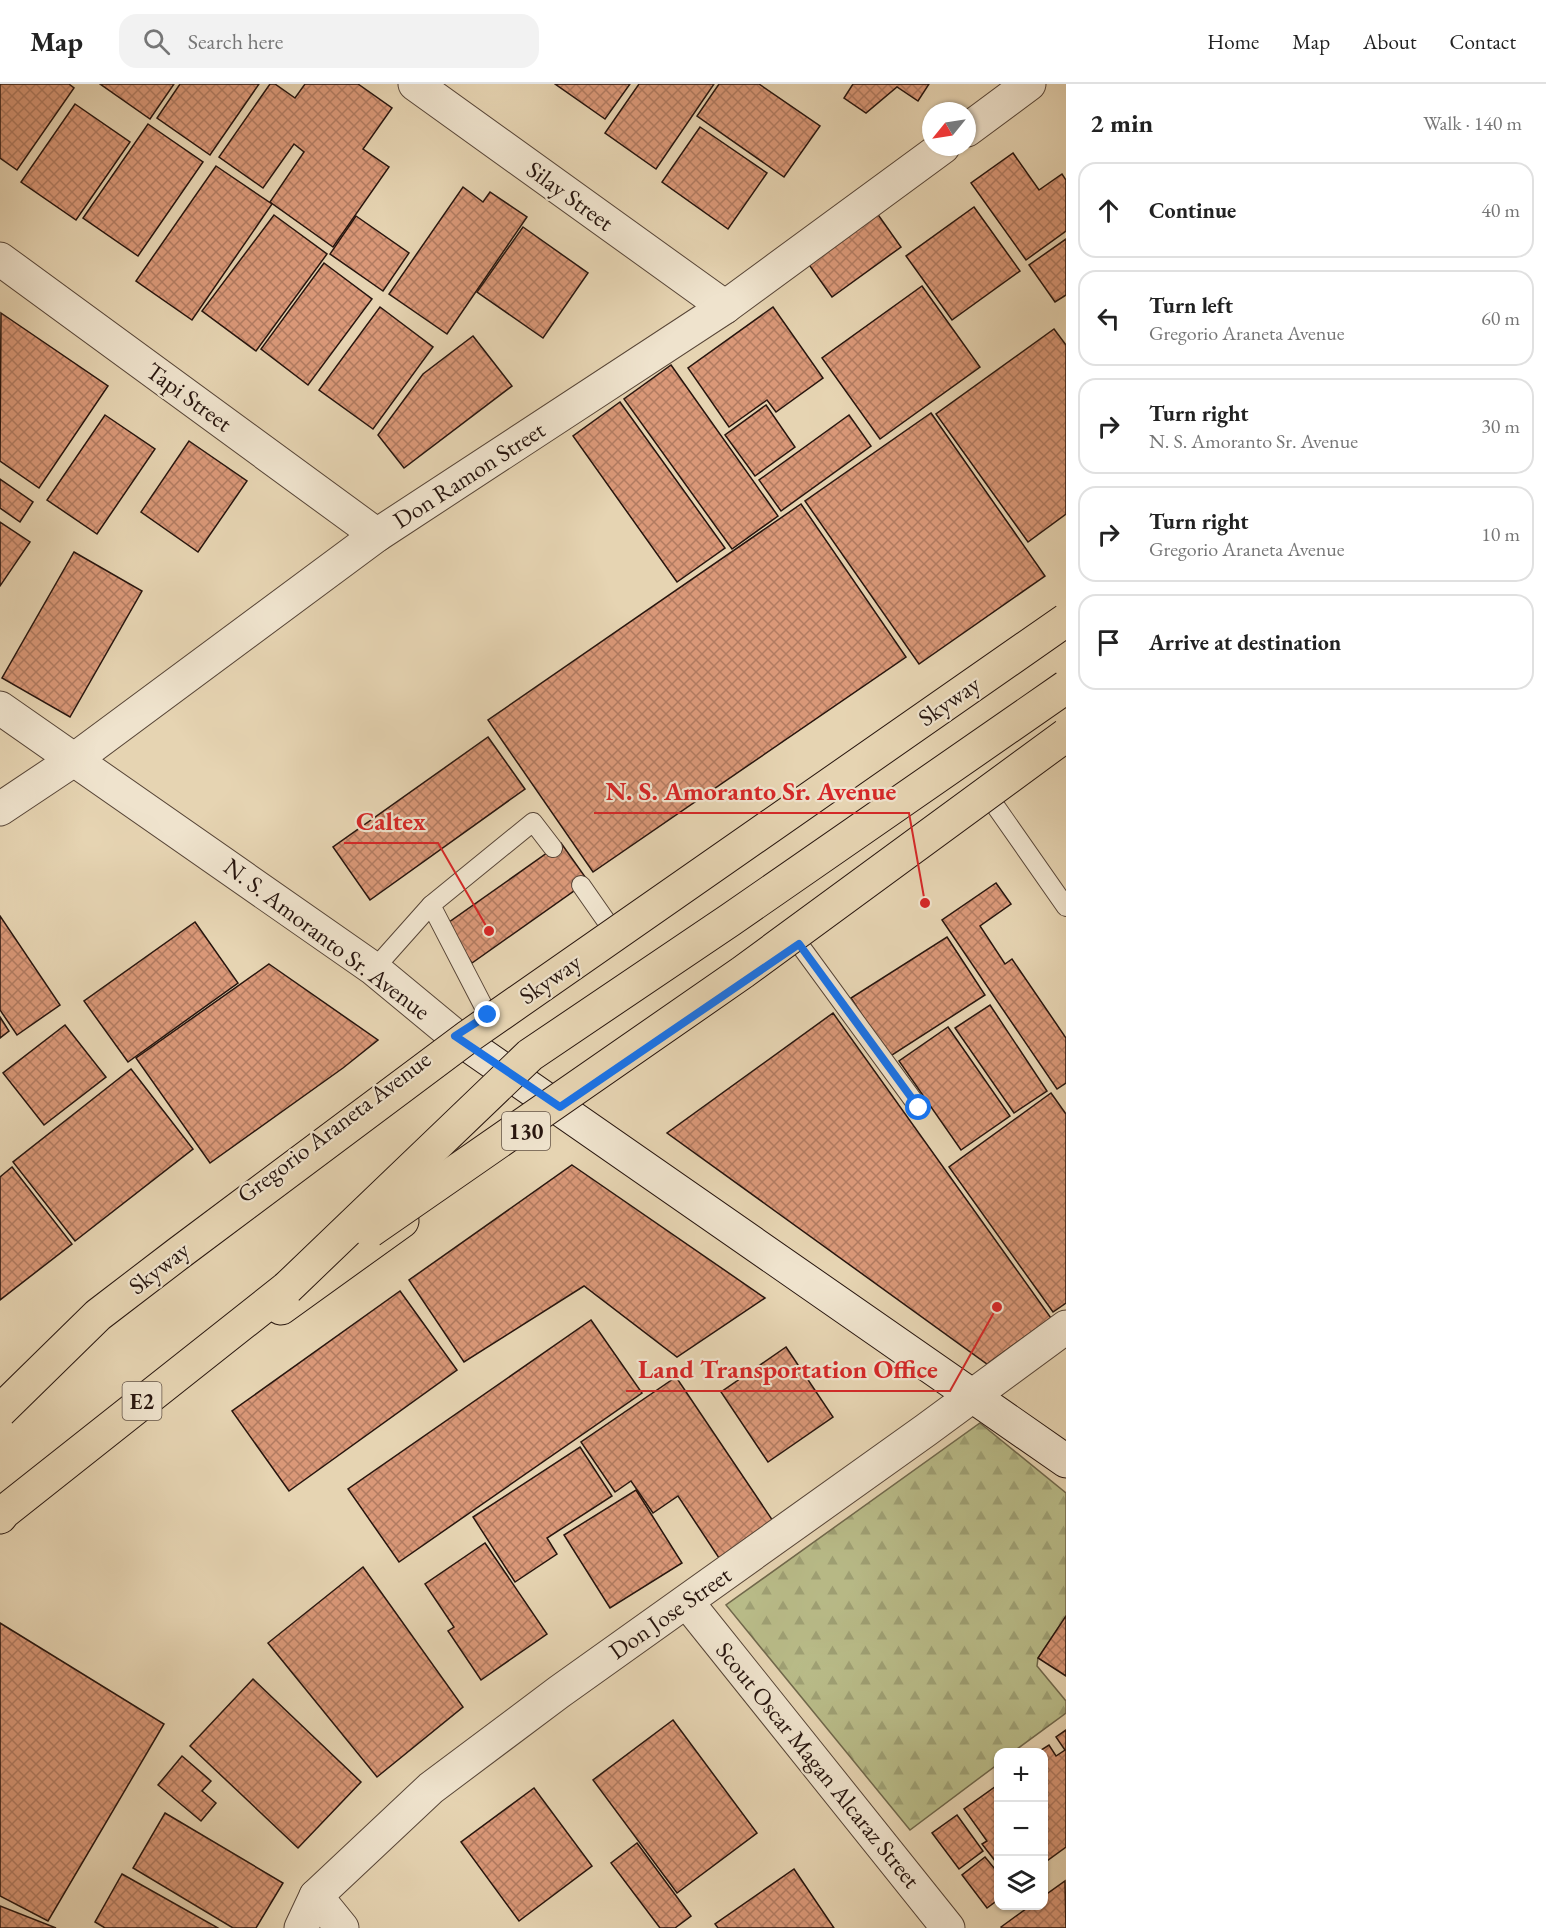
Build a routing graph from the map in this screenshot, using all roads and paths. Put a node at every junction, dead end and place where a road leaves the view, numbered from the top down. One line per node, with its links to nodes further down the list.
1 (415, 84): 6 (street, Silay Street)
2 (1029, 84): 3 (street)
3 (976, 123)
4 (931, 156): 6 (street, Don Ramon Street)
5 (0, 259): 7 (street, Tapi Street)
6 (725, 308): 7 (street, Don Ramon Street)
7 (377, 535): 14 (street, Don Ramon Street)
8 (1066, 606): 21 (main road, Gregorio Araneta Avenue)
9 (1066, 620): 32 (main road, Skyway, bridge)
10 (1066, 687): 28 (main road, bridge)
11 (0, 708): 14 (street, N. S. Amoranto Sr. Avenue)
12 (1066, 735): 28 (main road, E2, bridge)
13 (1066, 751): 15 (main road, 130)
14 (75, 759): 16 (street, Don Ramon Street); 23 (street, N. S. Amoranto Sr. Avenue)
15 (994, 804): 20 (lane); 22 (main road, 130)
16 (0, 809)
17 (553, 848): 19 (lane)
18 (581, 885): 21 (lane)
19 (431, 905): 23 (lane); 24 (lane)
20 (1066, 907)
21 (611, 928): 24 (main road, Gregorio Araneta Avenue)
22 (799, 944): 26 (main road, 130); 27 (lane)
23 (374, 969): 25 (street, N. S. Amoranto Sr. Avenue)
24 (488, 1015): 25 (main road, Gregorio Araneta Avenue)
25 (468, 1045): 26 (street, N. S. Amoranto Sr. Avenue); 31 (main road, Gregorio Araneta Avenue)
26 (546, 1098): 30 (street, N. S. Amoranto Sr. Avenue); 35 (main road, 130)
27 (919, 1108)
28 (287, 1288): 34 (main road, E2)
29 (1066, 1327): 30 (street, Don Jose Street)
30 (971, 1396): 33 (street, N. S. Amoranto Sr. Avenue); 36 (street, Don Jose Street)
31 (0, 1398)
32 (0, 1411)
33 (1066, 1461)
34 (0, 1517)
35 (0, 1530)
36 (687, 1602): 37 (street, Don Jose Street); 40 (street, Scout Oscar Magan Alcaraz Street)
37 (316, 1896): 38 (street, Don Jose Street); 39 (street)
38 (301, 1928)
39 (342, 1928)
40 (948, 1928)

